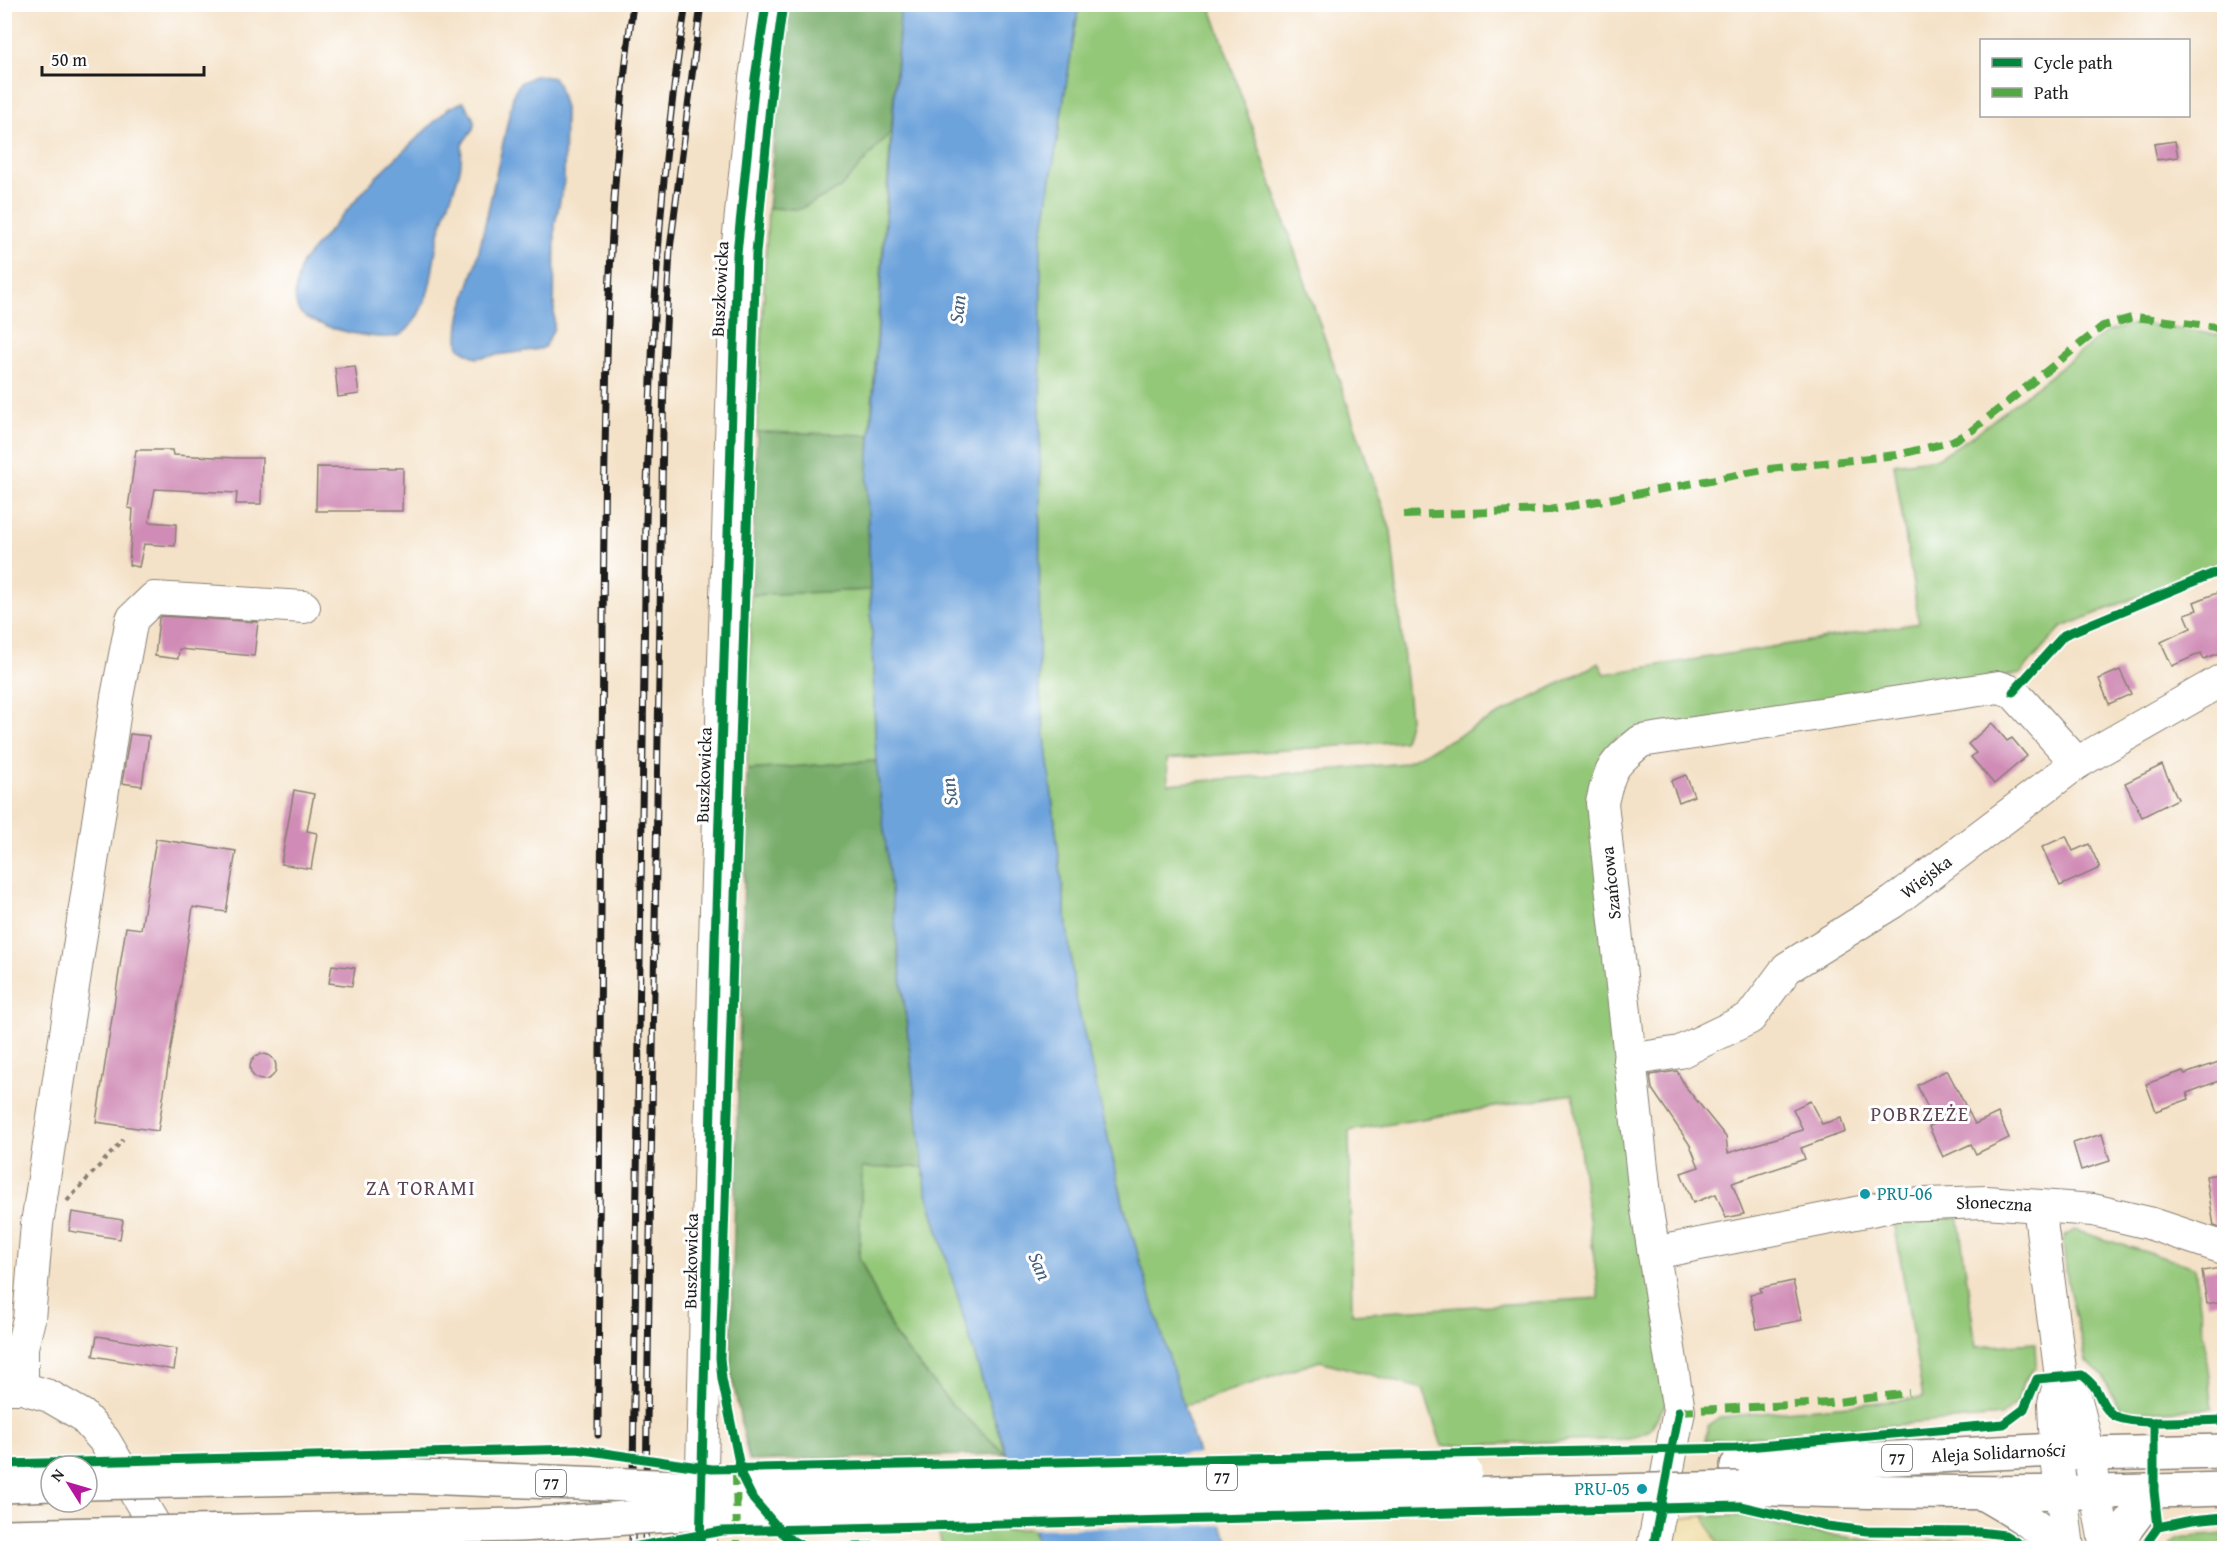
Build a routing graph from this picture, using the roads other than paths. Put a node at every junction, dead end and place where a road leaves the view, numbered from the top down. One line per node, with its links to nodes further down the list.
1 (766, 4): 25 (street, Buszkowicka)
2 (304, 608): 10 (street)
3 (2224, 679): 4 (street, Wiejska)
4 (2077, 764): 5 (street, Wiejska); 5 (street, Szańcowa)
5 (1629, 1060): 8 (street, Szańcowa)
6 (2039, 1206): 7 (street, Słoneczna); 8 (street, Słoneczna); 9 (street)
7 (2224, 1248)
8 (1654, 1253): 26 (street, Szańcowa)
9 (2061, 1377): 11 (street); 13 (street)
10 (13, 1388): 24 (street)
11 (2056, 1450): 13 (highway, Aleja Solidarności / 77); 14 (highway, Aleja Solidarności / 77); 19 (street)
12 (2224, 1451): 13 (highway, Aleja Solidarności / 77)
13 (2089, 1454): 20 (street)
14 (1738, 1477): 15 (highway, 77, bridge); 22 (highway, Aleja Solidarności / 77); 23 (highway, 77, bridge)
15 (99, 1483)
16 (39, 1485): 17 (highway)
17 (4, 1486)
18 (2224, 1489): 21 (highway, Aleja Solidarności / 77)
19 (2061, 1491): 20 (highway, Aleja Solidarności / 77); 22 (highway, Aleja Solidarności / 77); 28 (street)
20 (2094, 1491): 21 (highway, Aleja Solidarności / 77); 29 (street)
21 (2154, 1491): 30 (highway)
22 (1982, 1493): 27 (highway)
23 (4, 1536)
24 (168, 1548)
25 (700, 1548)
26 (1653, 1548)
27 (2059, 1548)
28 (2068, 1548)
29 (2106, 1548)
30 (2114, 1548)

